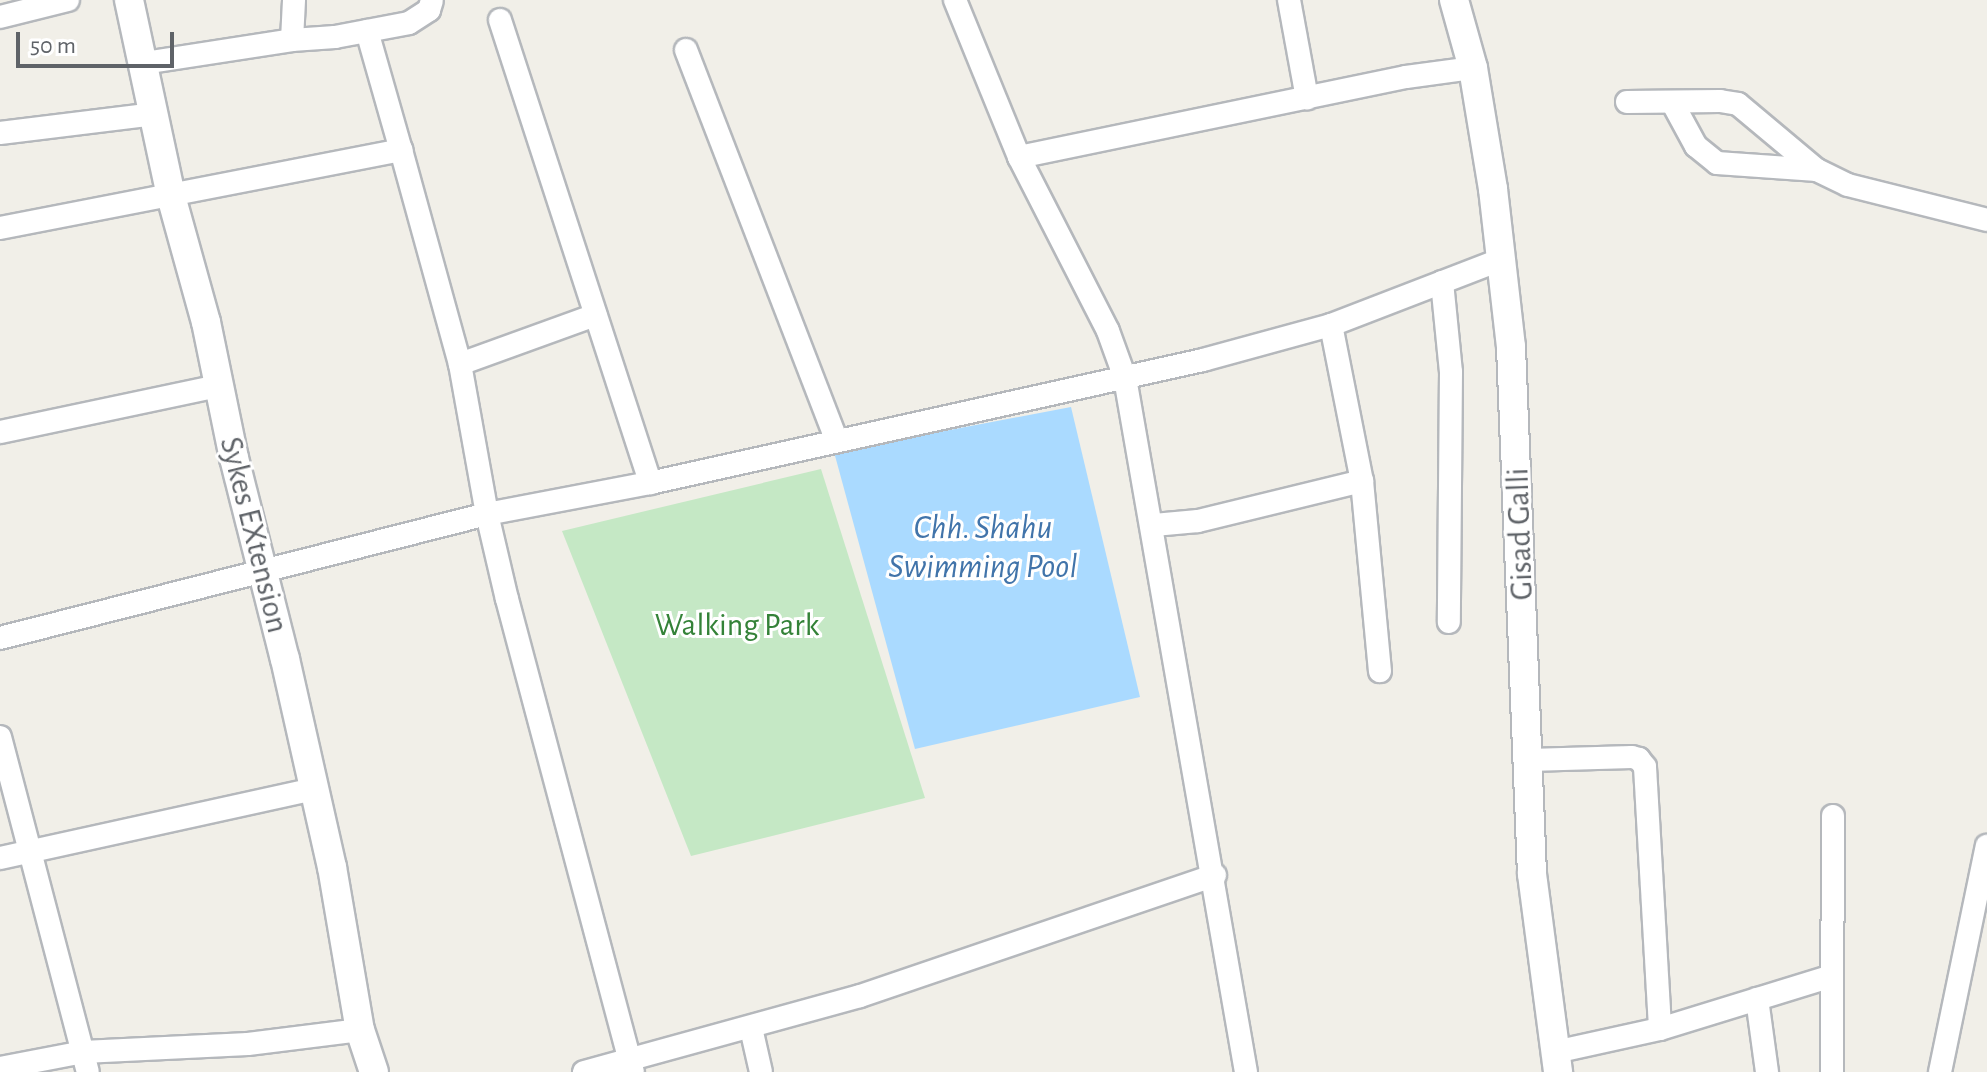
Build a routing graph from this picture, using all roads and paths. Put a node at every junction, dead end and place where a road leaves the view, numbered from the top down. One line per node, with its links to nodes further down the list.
1 (68, 0): 8 (street)
2 (129, 0): 13 (street, Sykes EXtension)
3 (294, 0): 11 (street)
4 (432, 0): 10 (street)
5 (955, 0): 21 (street)
6 (1289, 0): 15 (street)
7 (1454, 0): 14 (street, Gisad Galli)
8 (0, 17)
9 (500, 20): 28 (street)
10 (367, 31): 11 (street); 20 (street)
11 (292, 40): 13 (street)
12 (686, 50): 34 (street)
13 (144, 63): 18 (street, Sykes EXtension)
14 (1473, 68): 15 (street); 26 (street, Gisad Galli)
15 (1307, 98): 21 (street)
16 (1627, 102): 17 (street)
17 (1672, 102): 22 (street); 22 (street)
18 (155, 114): 19 (street); 23 (street, Sykes EXtension)
19 (0, 133)
20 (401, 150): 23 (street); 30 (street)
21 (1019, 157): 31 (street)
22 (1817, 170): 24 (street)
23 (171, 196): 25 (street); 32 (street, Sykes EXtension)
24 (1987, 220)
25 (0, 228)
26 (1502, 259): 27 (street); 44 (street, Gisad Galli)
27 (1442, 282): 29 (street); 40 (street)
28 (595, 315): 30 (street); 36 (street)
29 (1331, 325): 31 (street); 35 (street)
30 (460, 364): 37 (street)
31 (1125, 378): 34 (street); 38 (street)
32 (219, 386): 33 (street); 39 (street, Sykes EXtension)
33 (0, 432)
34 (837, 441): 36 (street)
35 (1362, 481): 38 (street); 42 (street)
36 (650, 483): 37 (street)
37 (487, 514): 39 (street); 59 (street)
38 (1154, 525): 50 (street)
39 (262, 571): 41 (street); 45 (street, Sykes EXtension)
40 (1449, 622)
41 (0, 638)
42 (1380, 671)
43 (1, 746): 48 (street)
44 (1529, 760): 55 (street); 58 (street, Gisad Galli)
45 (314, 789): 48 (street); 56 (street, Sykes EXtension)
46 (1833, 816): 52 (street)
47 (1987, 846): 51 (street)
48 (30, 851): 49 (street); 57 (street)
49 (0, 858)
50 (1215, 875): 54 (street); 64 (street)
51 (1980, 919): 67 (street)
52 (1832, 976): 53 (street); 66 (street)
53 (1757, 999): 55 (street); 65 (street)
54 (751, 1028): 59 (street); 63 (street)
55 (1660, 1029): 58 (street)
56 (360, 1030): 57 (street); 61 (street, Sykes EXtension)
57 (86, 1062): 60 (street)
58 (1556, 1062)
59 (632, 1065): 62 (street)
60 (0, 1068)
61 (374, 1072)
62 (584, 1072)
63 (761, 1072)
64 (1246, 1072)
65 (1767, 1072)
66 (1832, 1072)
67 (1940, 1072)

